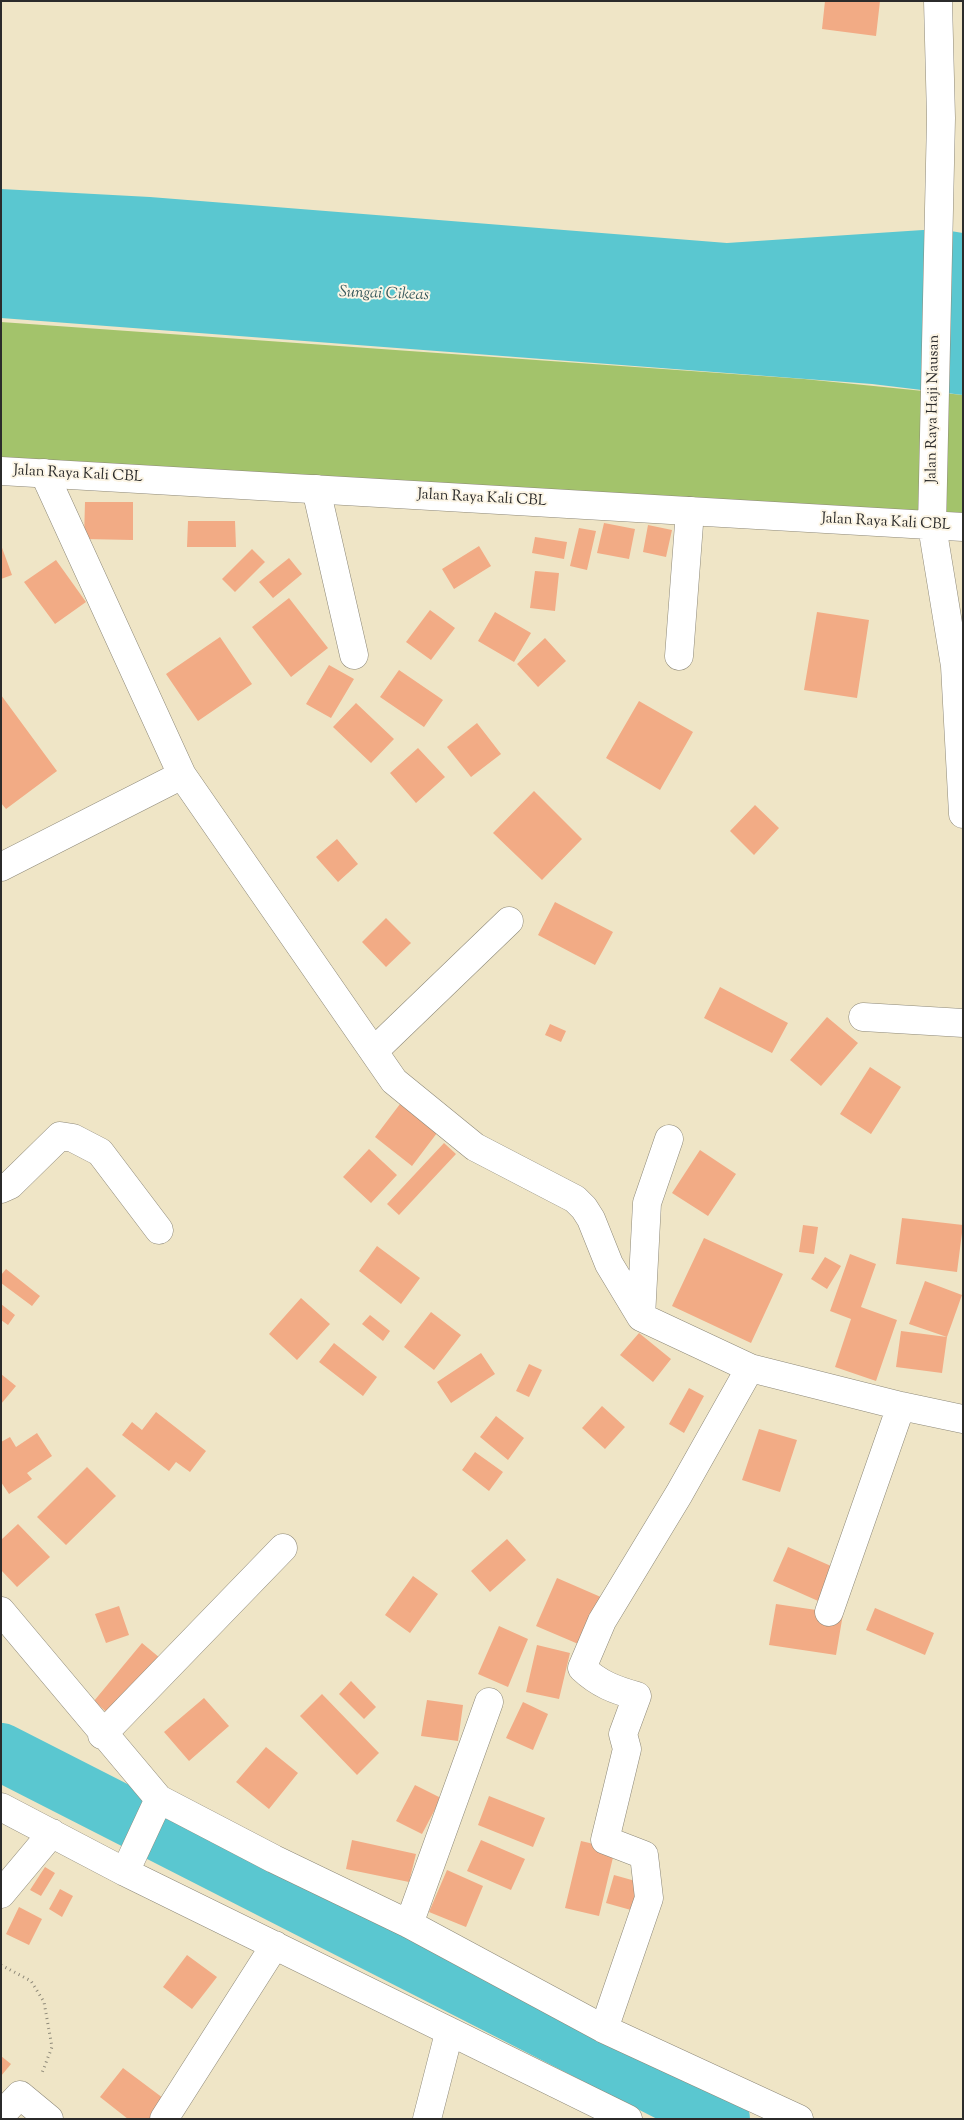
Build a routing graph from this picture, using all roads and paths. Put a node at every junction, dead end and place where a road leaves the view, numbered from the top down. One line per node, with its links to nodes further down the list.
1 (938, 1): 6 (street, Jalan Raya Haji Nausan)
2 (1, 470): 3 (street, Jalan Raya Kali CBL)
3 (44, 473): 4 (street, Jalan Raya Kali CBL); 10 (street)
4 (316, 489): 5 (street, Jalan Raya Kali CBL); 8 (street)
5 (690, 511): 6 (street, Jalan Raya Kali CBL); 9 (street)
6 (932, 526): 7 (street, Jalan Raya Kali CBL); 11 (street, Jalan Raya Haji Nausan)
7 (963, 527)
8 (354, 655)
9 (679, 656)
10 (182, 775): 12 (street); 16 (street)
11 (963, 814)
12 (1, 868)
13 (510, 921): 16 (street)
14 (863, 1018): 15 (street)
15 (963, 1023)
16 (374, 1051): 20 (street)
17 (669, 1139): 20 (street)
18 (1, 1189): 19 (street)
19 (159, 1230)
20 (641, 1317): 21 (street)
21 (750, 1368): 22 (street); 37 (street)
22 (901, 1406): 23 (street); 26 (street)
23 (963, 1419)
24 (282, 1548): 28 (street)
25 (1, 1612): 28 (street)
26 (829, 1612)
27 (489, 1702): 34 (street)
28 (102, 1734): 30 (street)
29 (1, 1807): 31 (street)
30 (154, 1808): 32 (street); 34 (street)
31 (52, 1833): 32 (street); 33 (street)
32 (129, 1861): 35 (street)
33 (1, 1894)
34 (409, 1924): 37 (street)
35 (275, 1945): 38 (street); 42 (street)
36 (1, 1966): 39 (path)
37 (604, 2029): 45 (street)
38 (449, 2032): 43 (street); 44 (street)
39 (20, 2095): 40 (street); 41 (street)
40 (1, 2115)
41 (49, 2119)
42 (164, 2119)
43 (427, 2119)
44 (628, 2119)
45 (799, 2119)

